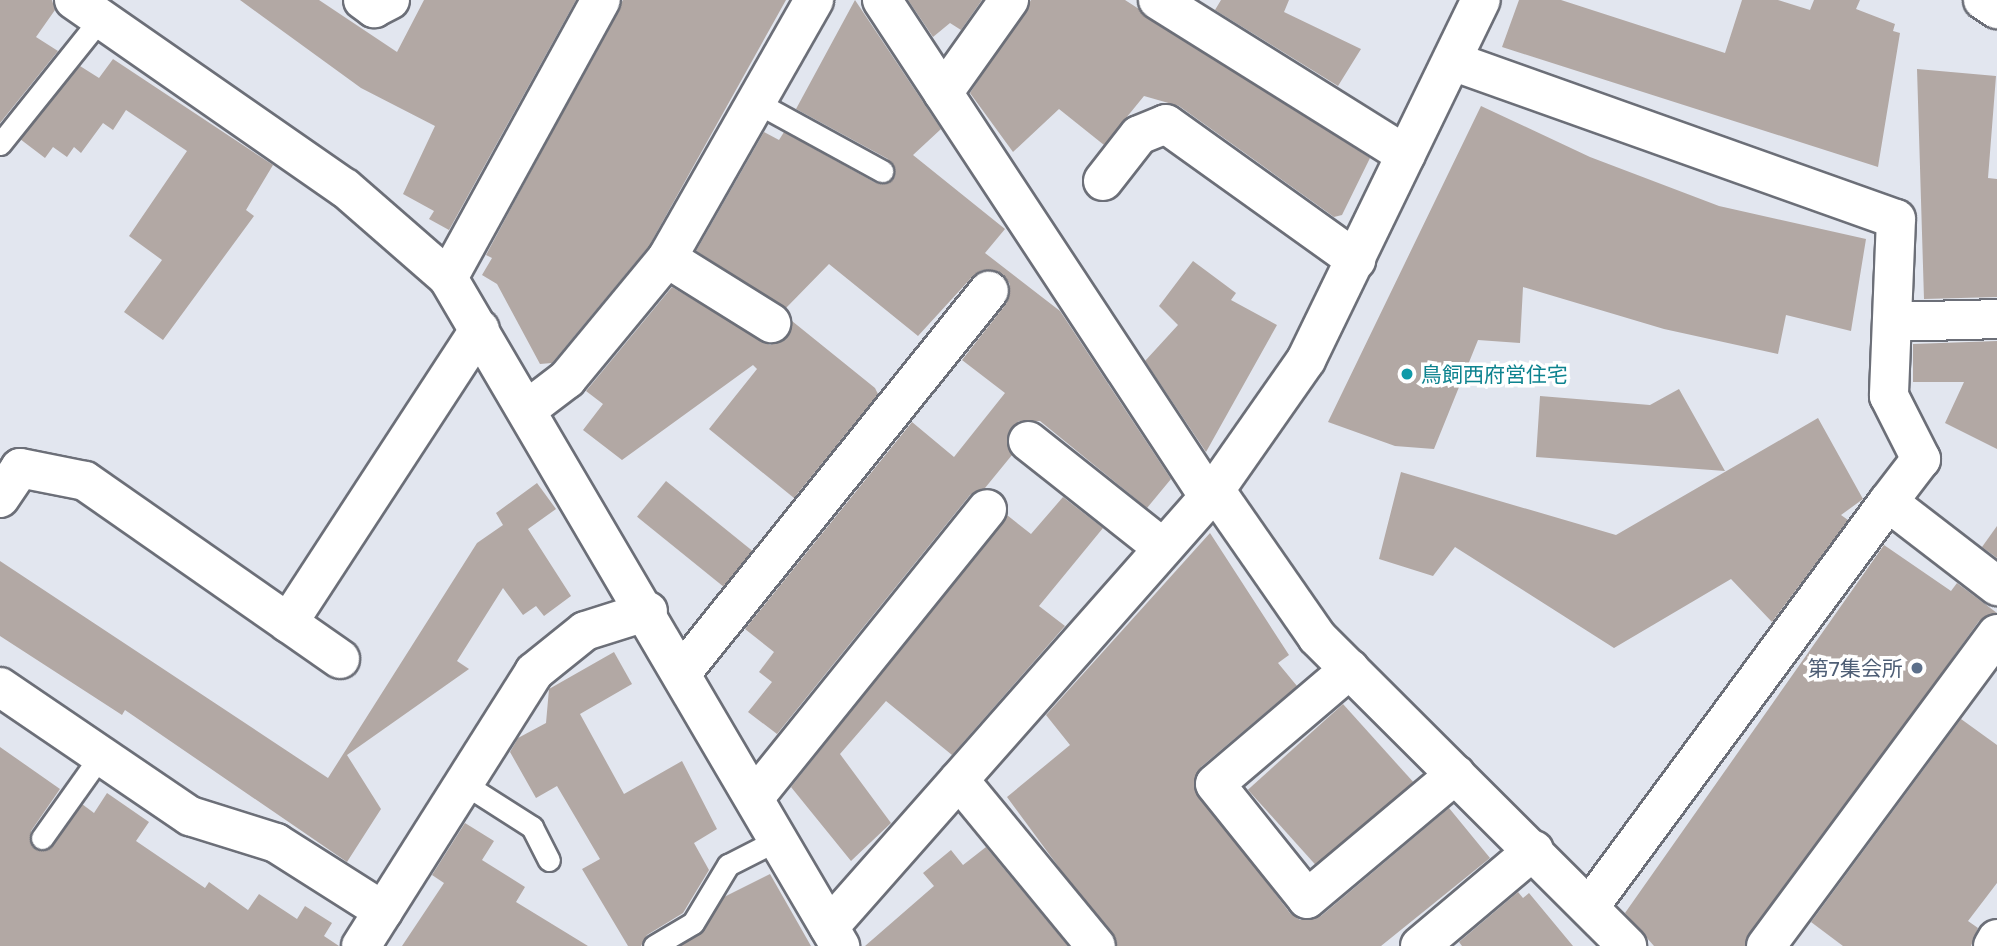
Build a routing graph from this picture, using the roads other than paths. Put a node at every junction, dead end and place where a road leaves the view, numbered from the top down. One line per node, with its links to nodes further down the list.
1 (363, 0): 2 (street)
2 (390, 0)
3 (601, 0): 21 (street)
4 (814, 0): 14 (street)
5 (882, 0): 13 (street)
6 (1009, 0): 13 (street)
7 (1158, 0): 16 (street)
8 (1481, 0): 12 (street)
9 (1983, 0): 11 (street)
10 (87, 9): 15 (lane); 21 (street)
11 (1997, 9)
12 (1455, 62): 16 (street); 24 (street)
13 (943, 93): 29 (street)
14 (756, 102): 17 (lane); 19 (street)
15 (0, 144)
16 (1406, 155): 20 (street)
17 (882, 171)
18 (1103, 180): 20 (street)
19 (667, 258): 25 (street); 27 (street)
20 (1356, 260): 29 (street)
21 (448, 278): 26 (street)
22 (989, 291): 40 (street)
23 (1997, 319): 24 (street)
24 (1892, 322): 31 (street)
25 (771, 323)
26 (480, 328): 27 (street); 36 (street)
27 (529, 408): 35 (street)
28 (1028, 441): 33 (street)
29 (1212, 494): 33 (street); 39 (street)
30 (0, 498): 36 (street)
31 (1888, 502): 34 (street); 51 (street)
32 (987, 509): 46 (street)
33 (1163, 548): 44 (street)
34 (1997, 586)
35 (648, 611): 40 (street); 45 (street)
36 (288, 623): 38 (street)
37 (1997, 634): 60 (street)
38 (340, 659)
39 (1350, 668): 43 (street); 43 (street)
40 (683, 671): 46 (street)
41 (0, 687): 42 (street)
42 (101, 755): 47 (lane); 52 (street)
43 (1456, 774): 49 (street)
44 (958, 780): 53 (street); 57 (street)
45 (463, 783): 50 (lane); 52 (street)
46 (754, 798): 48 (street)
47 (42, 838)
48 (779, 839): 53 (street); 56 (lane)
49 (1534, 850): 51 (street); 58 (street)
50 (549, 860)
51 (1590, 906): 59 (street)
52 (383, 911): 55 (street)
53 (834, 937)
54 (1997, 939): 61 (street)
55 (361, 946)
56 (654, 946)
57 (1096, 946)
58 (1420, 946)
59 (1627, 946)
60 (1766, 946)
61 (1993, 946)

